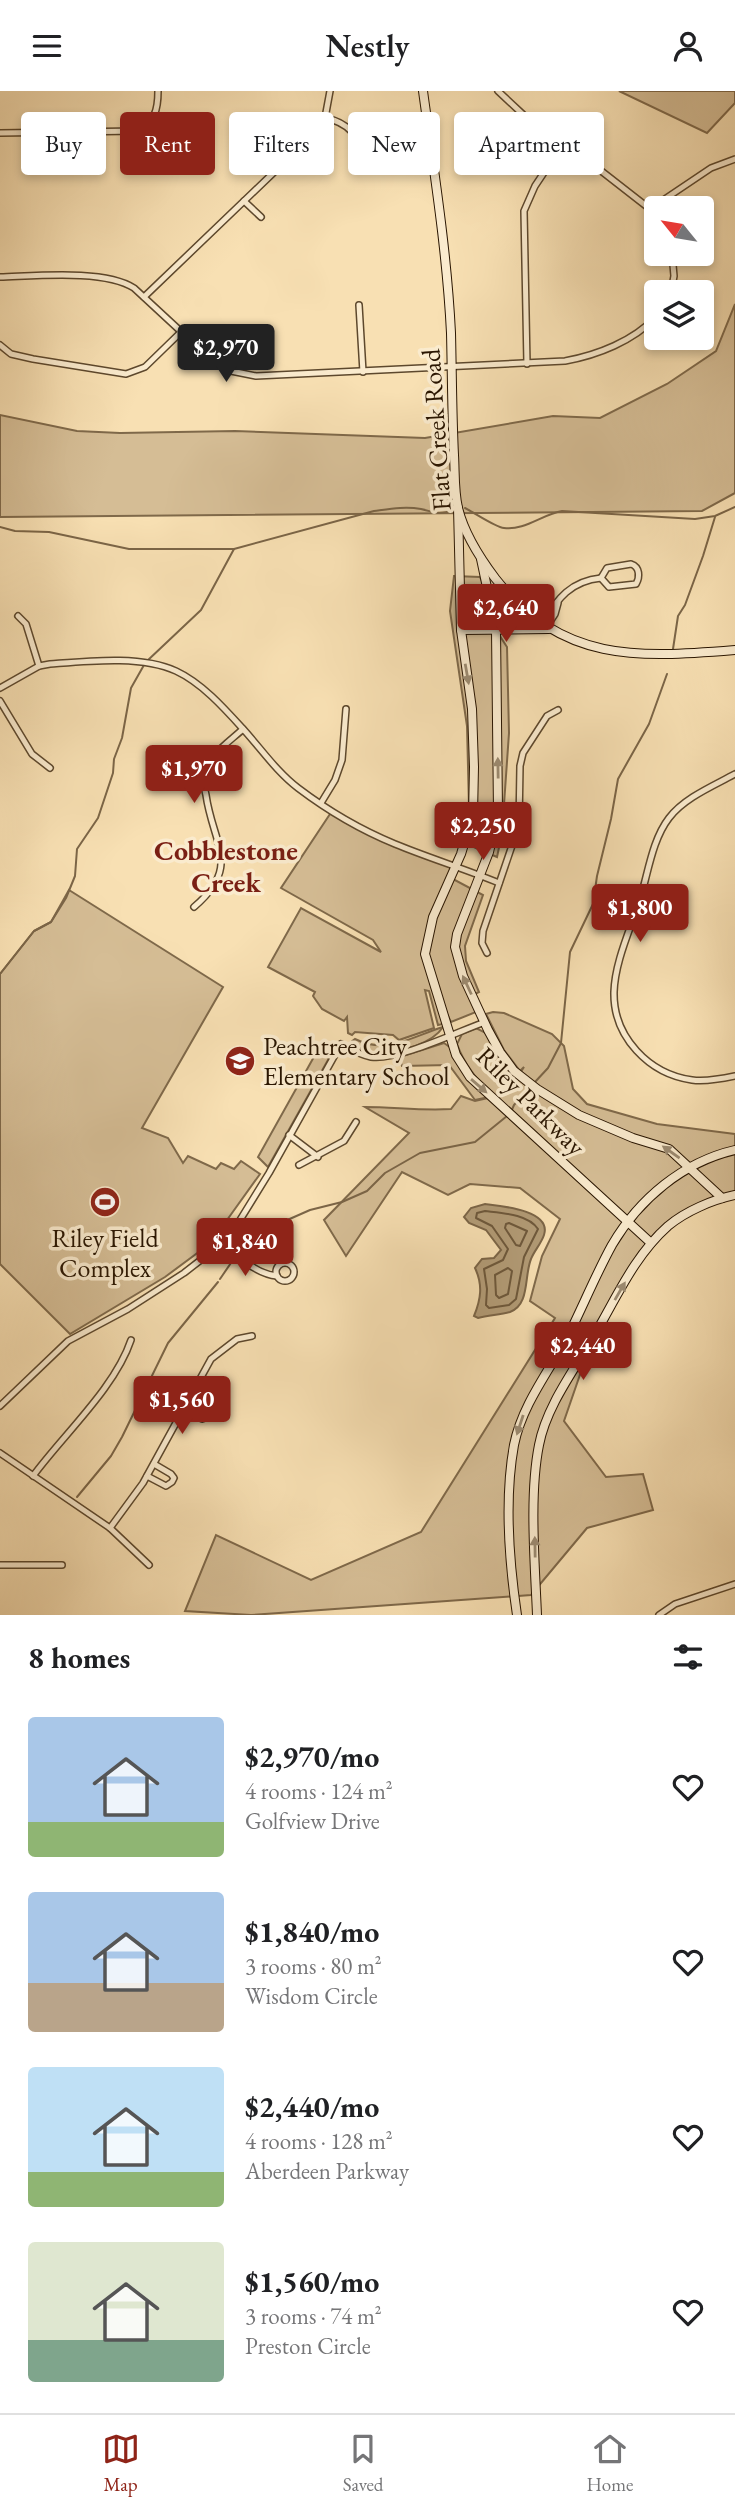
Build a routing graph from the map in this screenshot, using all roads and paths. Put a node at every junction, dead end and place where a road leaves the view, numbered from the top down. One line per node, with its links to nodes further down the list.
1 (158, 91): 7 (street)
2 (330, 91): 5 (street)
3 (423, 91): 23 (street, Flat Creek Road)
4 (498, 91): 6 (street)
5 (327, 112)
6 (520, 112)
7 (0, 133)
8 (735, 159): 12 (street)
9 (604, 174): 14 (street)
10 (271, 175): 13 (street)
11 (543, 175): 22 (street)
12 (669, 196)
13 (244, 201): 15 (street); 17 (street)
14 (644, 204)
15 (261, 217)
16 (0, 277): 17 (street)
17 (144, 297): 20 (street)
18 (359, 305): 24 (street)
19 (644, 328): 22 (street)
20 (181, 332): 21 (street); 24 (street)
21 (0, 345)
22 (527, 365): 23 (street)
23 (450, 368): 24 (street); 25 (street, Flat Creek Road)
24 (363, 372)
25 (458, 508): 26 (street, Flat Creek Road); 30 (street, Riley Parkway)
26 (481, 559): 29 (street, Flat Creek Road); 31 (street, Riley Parkway)
27 (601, 578): 27 (street); 29 (street)
28 (18, 616): 33 (street)
29 (547, 626): 31 (street); 32 (street, Flat Creek Road)
30 (461, 630): 31 (street); 42 (street, Riley Parkway, one-way to 42)
31 (496, 630): 43 (street, Riley Parkway, one-way to 31)
32 (735, 650)
33 (39, 666): 34 (street); 38 (street)
34 (0, 688)
35 (0, 701): 39 (street)
36 (346, 709): 41 (street)
37 (558, 711): 44 (street)
38 (243, 729): 41 (street); 45 (street)
39 (50, 768)
40 (735, 774): 49 (street)
41 (321, 803): 42 (street)
42 (456, 865): 43 (street); 48 (street, Riley Parkway)
43 (480, 875): 44 (street); 47 (street, Riley Parkway, one-way to 43)
44 (499, 883): 46 (street)
45 (194, 907)
46 (487, 953)
47 (485, 1022): 48 (street); 55 (street, Riley Parkway, one-way to 47)
48 (450, 1035): 51 (street); 58 (street, Riley Parkway, one-way to 58)
49 (735, 1076)
50 (356, 1122): 53 (street)
51 (289, 1135): 53 (street); 59 (street)
52 (735, 1150): 55 (street)
53 (318, 1157): 54 (street)
54 (299, 1165)
55 (690, 1167): 57 (street, Riley Parkway); 58 (street)
56 (735, 1195): 57 (street)
57 (722, 1198): 60 (street)
58 (628, 1224): 60 (street, Riley Parkway); 76 (street, one-way to 76)
59 (224, 1242): 61 (street); 65 (street)
60 (651, 1243): 77 (street, one-way to 60)
61 (277, 1276)
62 (251, 1336): 64 (street)
63 (131, 1341): 69 (street)
64 (190, 1397): 66 (street); 66 (street)
65 (0, 1406)
66 (183, 1409): 68 (street)
67 (0, 1453): 69 (street)
68 (154, 1464): 70 (street); 70 (street)
69 (33, 1476): 71 (street)
70 (147, 1476): 71 (street)
71 (110, 1528): 74 (street)
72 (0, 1565): 73 (street)
73 (62, 1565)
74 (149, 1565)
75 (735, 1584): 78 (street)
76 (517, 1615)
77 (537, 1615)
78 (659, 1615)

